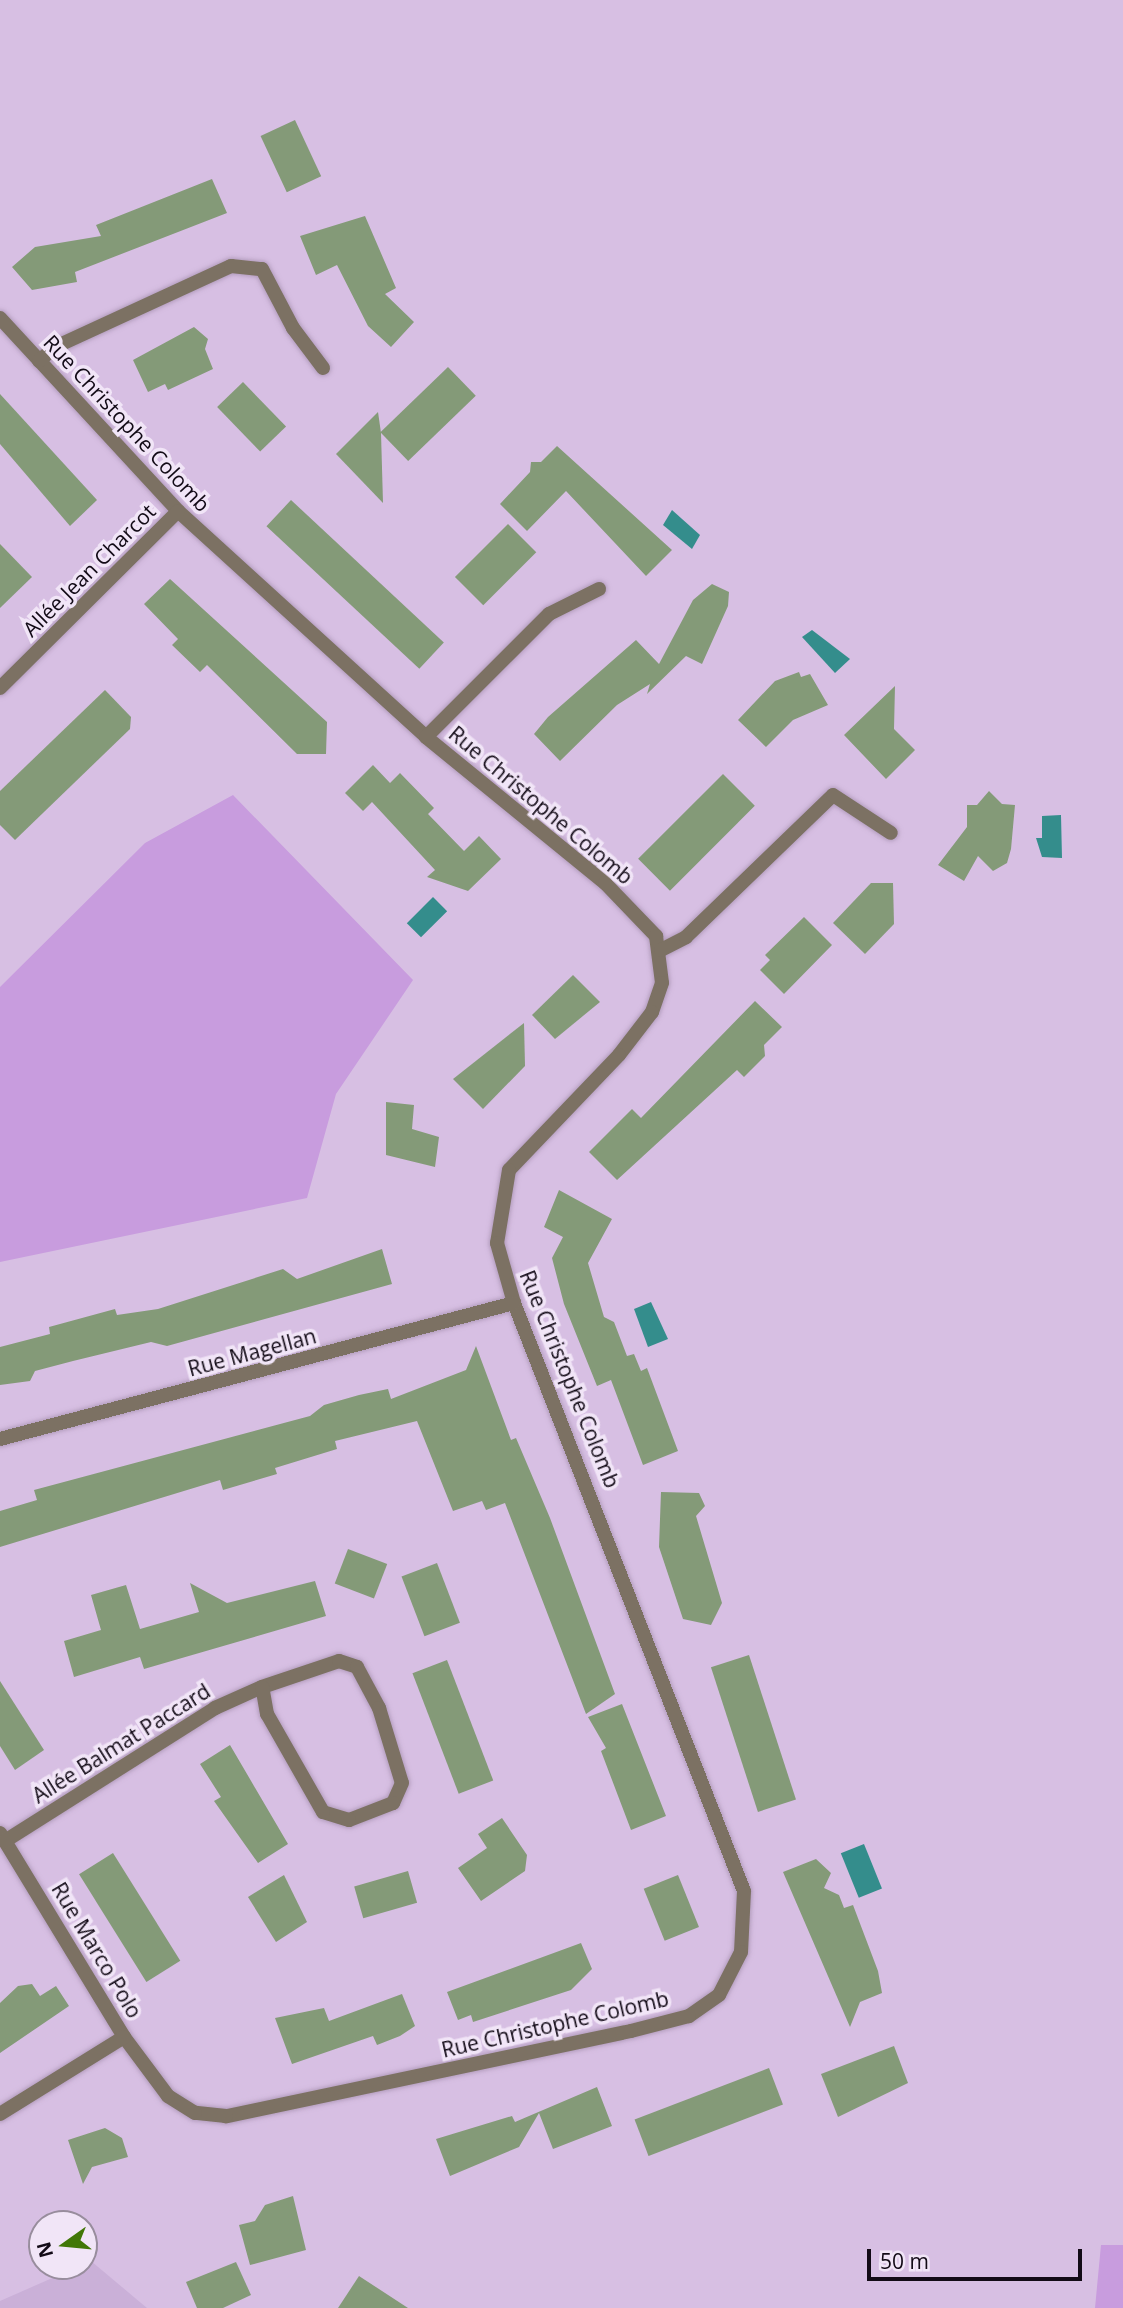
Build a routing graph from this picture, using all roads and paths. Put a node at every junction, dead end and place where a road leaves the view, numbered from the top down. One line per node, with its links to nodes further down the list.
1 (0, 318): 2 (street, Rue Christophe Colomb)
2 (39, 361): 3 (street); 4 (street, Rue Christophe Colomb)
3 (324, 368)
4 (178, 511): 6 (street, Allée Jean Charcot); 7 (street, Rue Christophe Colomb)
5 (599, 589): 7 (street)
6 (0, 688)
7 (426, 737): 9 (street, Rue Christophe Colomb)
8 (891, 833): 9 (street)
9 (661, 950): 10 (street, Rue Christophe Colomb)
10 (514, 1303): 11 (street, Rue Magellan); 14 (street, Rue Christophe Colomb)
11 (0, 1439)
12 (262, 1687): 12 (street, Allée Balmat Paccard); 13 (street, Allée Balmat Paccard)
13 (3, 1837): 14 (street, Rue Marco Polo)
14 (124, 2037): 15 (street, Rue Marco Polo)
15 (0, 2114)

